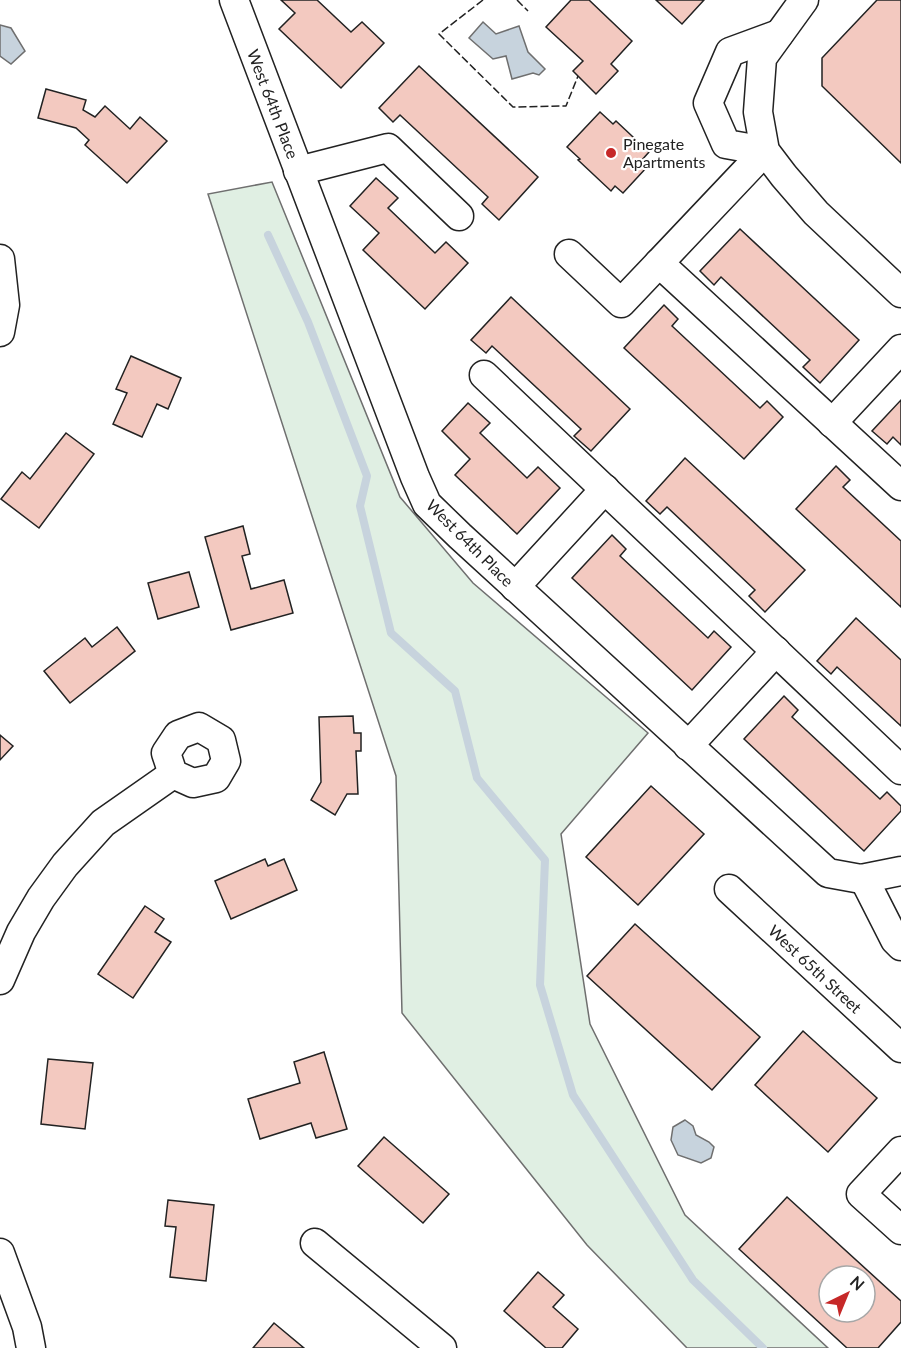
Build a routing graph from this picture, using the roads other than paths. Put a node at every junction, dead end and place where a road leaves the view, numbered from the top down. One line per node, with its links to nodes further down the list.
1 (234, 0): 5 (street, West 64th Place)
2 (797, 3): 3 (street)
3 (779, 33): 4 (street); 4 (street)
4 (765, 151): 9 (street); 10 (street)
5 (298, 171): 6 (street); 17 (street, West 64th Place)
6 (459, 216)
7 (569, 254): 9 (street)
8 (0, 259): 11 (street)
9 (659, 263): 14 (street)
10 (901, 293)
11 (0, 332)
12 (901, 349): 14 (street)
13 (484, 375): 16 (street)
14 (832, 423): 15 (street)
15 (901, 486)
16 (605, 489): 17 (street); 18 (street)
17 (515, 587): 19 (street, West 64th Place)
18 (776, 651): 19 (street); 20 (street)
19 (688, 746): 23 (street, West 64th Place)
20 (901, 770)
21 (173, 774): 25 (street)
22 (901, 872): 23 (street, West 64th Place)
23 (864, 879): 26 (street)
24 (729, 889): 28 (street, West 65th Street)
25 (11, 927): 27 (street)
26 (901, 946)
27 (0, 980)
28 (901, 1048)
29 (901, 1151): 30 (street)
30 (901, 1230)
31 (315, 1243): 34 (street)
32 (0, 1253): 33 (street)
33 (31, 1348)
34 (442, 1348)

